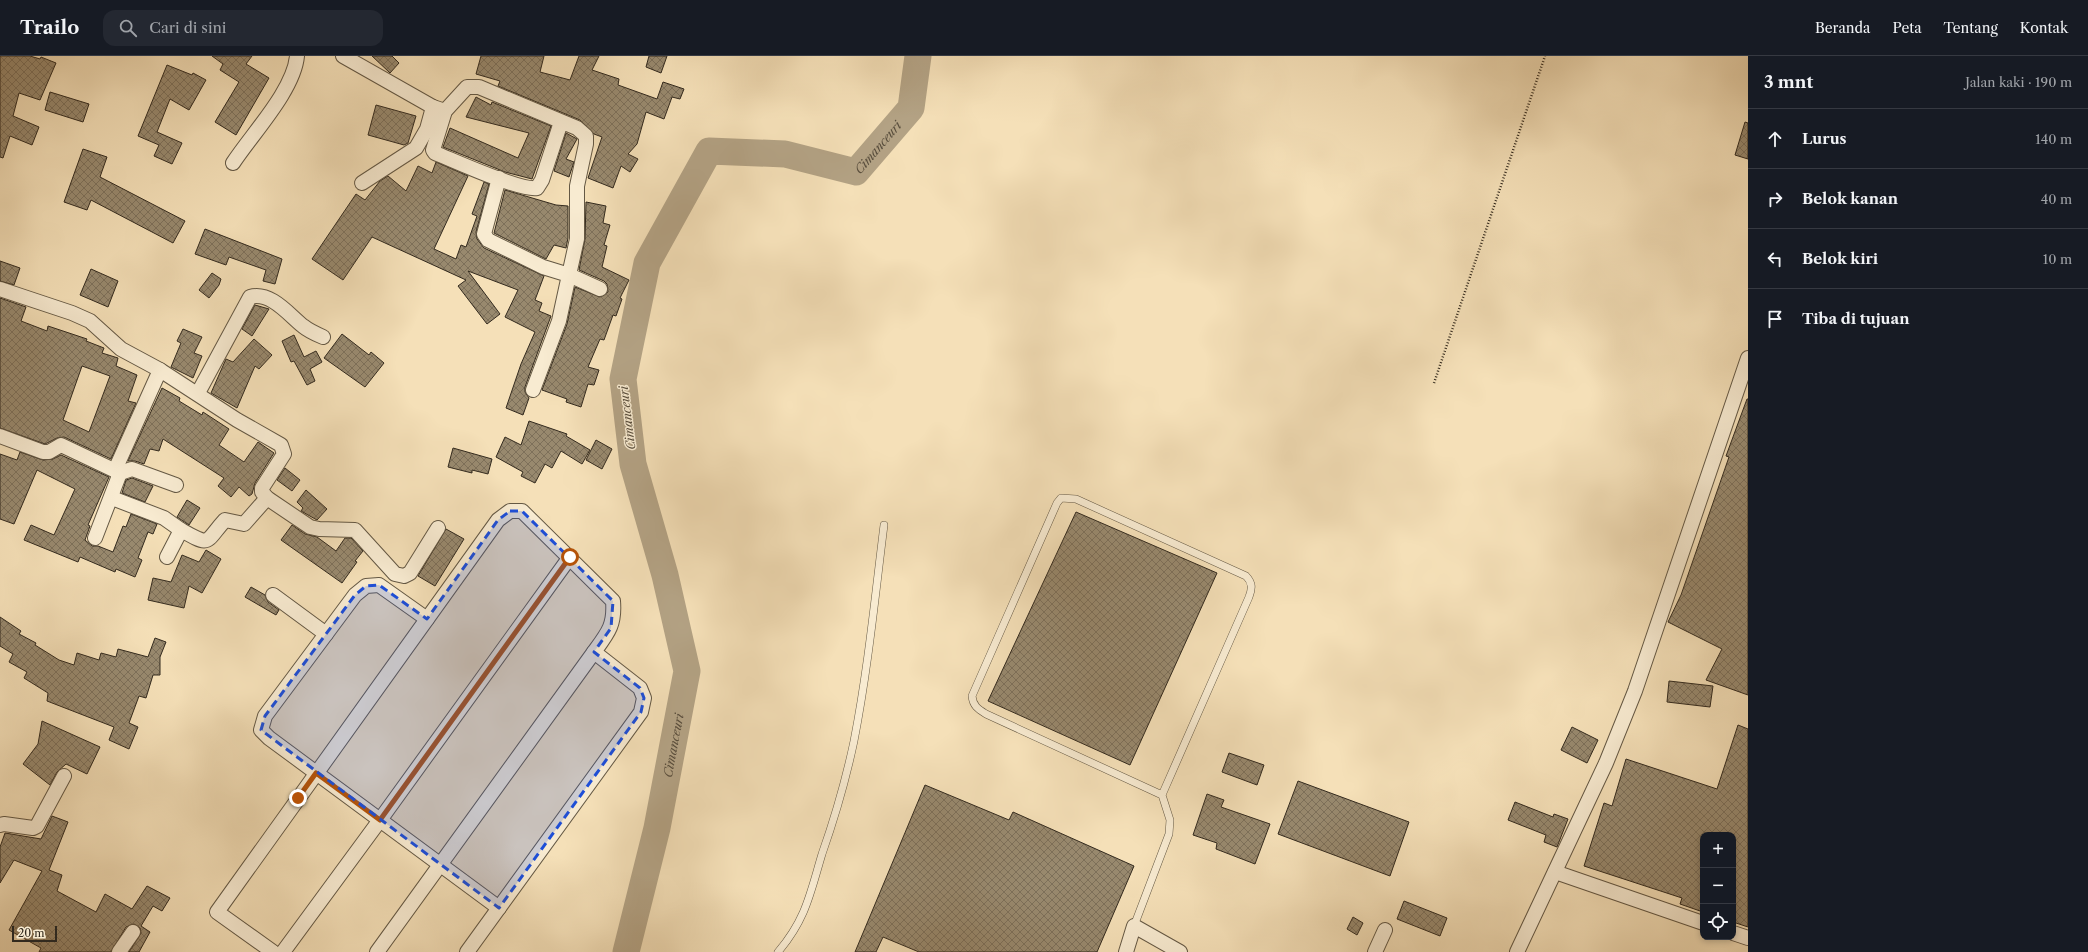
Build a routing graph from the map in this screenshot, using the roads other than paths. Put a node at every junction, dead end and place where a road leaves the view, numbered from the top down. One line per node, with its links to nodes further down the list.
1 (297, 56): 5 (street)
2 (343, 56): 3 (street)
3 (439, 109): 4 (street); 6 (street); 7 (street)
4 (562, 122): 6 (street); 8 (street)
5 (233, 163)
6 (499, 178): 8 (street)
7 (362, 183)
8 (569, 275): 10 (street); 14 (street)
9 (0, 289): 13 (street)
10 (600, 289)
11 (322, 337): 15 (street)
12 (1748, 358): 37 (street)
13 (160, 370): 15 (street); 17 (street)
14 (533, 390)
15 (198, 393): 20 (street)
16 (0, 436): 17 (street)
17 (118, 471): 18 (street); 19 (street)
18 (176, 486)
19 (112, 498): 23 (street); 24 (street)
20 (267, 498): 22 (street); 23 (street)
21 (884, 525): 50 (lane)
22 (438, 528)
23 (181, 530): 25 (street)
24 (95, 538)
25 (168, 557)
26 (570, 557): 28 (street); 30 (street); 34 (street)
27 (273, 595): 29 (street)
28 (427, 619): 29 (street); 31 (street)
29 (326, 634): 31 (street)
30 (594, 652): 36 (street); 38 (street)
31 (316, 773): 34 (street); 46 (street)
32 (64, 776): 35 (street)
33 (1162, 796): 33 (lane); 40 (lane)
34 (380, 820): 36 (street); 47 (street)
35 (0, 825)
36 (440, 865): 38 (street); 48 (street)
37 (1555, 872): 39 (street); 54 (street)
38 (499, 908): 49 (street)
39 (1700, 922)
40 (1134, 926): 51 (street); 52 (street)
41 (1385, 930): 53 (street)
42 (134, 932): 45 (street)
43 (1736, 934): 44 (street)
44 (1748, 938)
45 (119, 952)
46 (273, 952)
47 (283, 952)
48 (377, 952)
49 (467, 952)
50 (778, 952)
51 (1126, 952)
52 (1180, 952)
53 (1375, 952)
54 (1517, 952)

